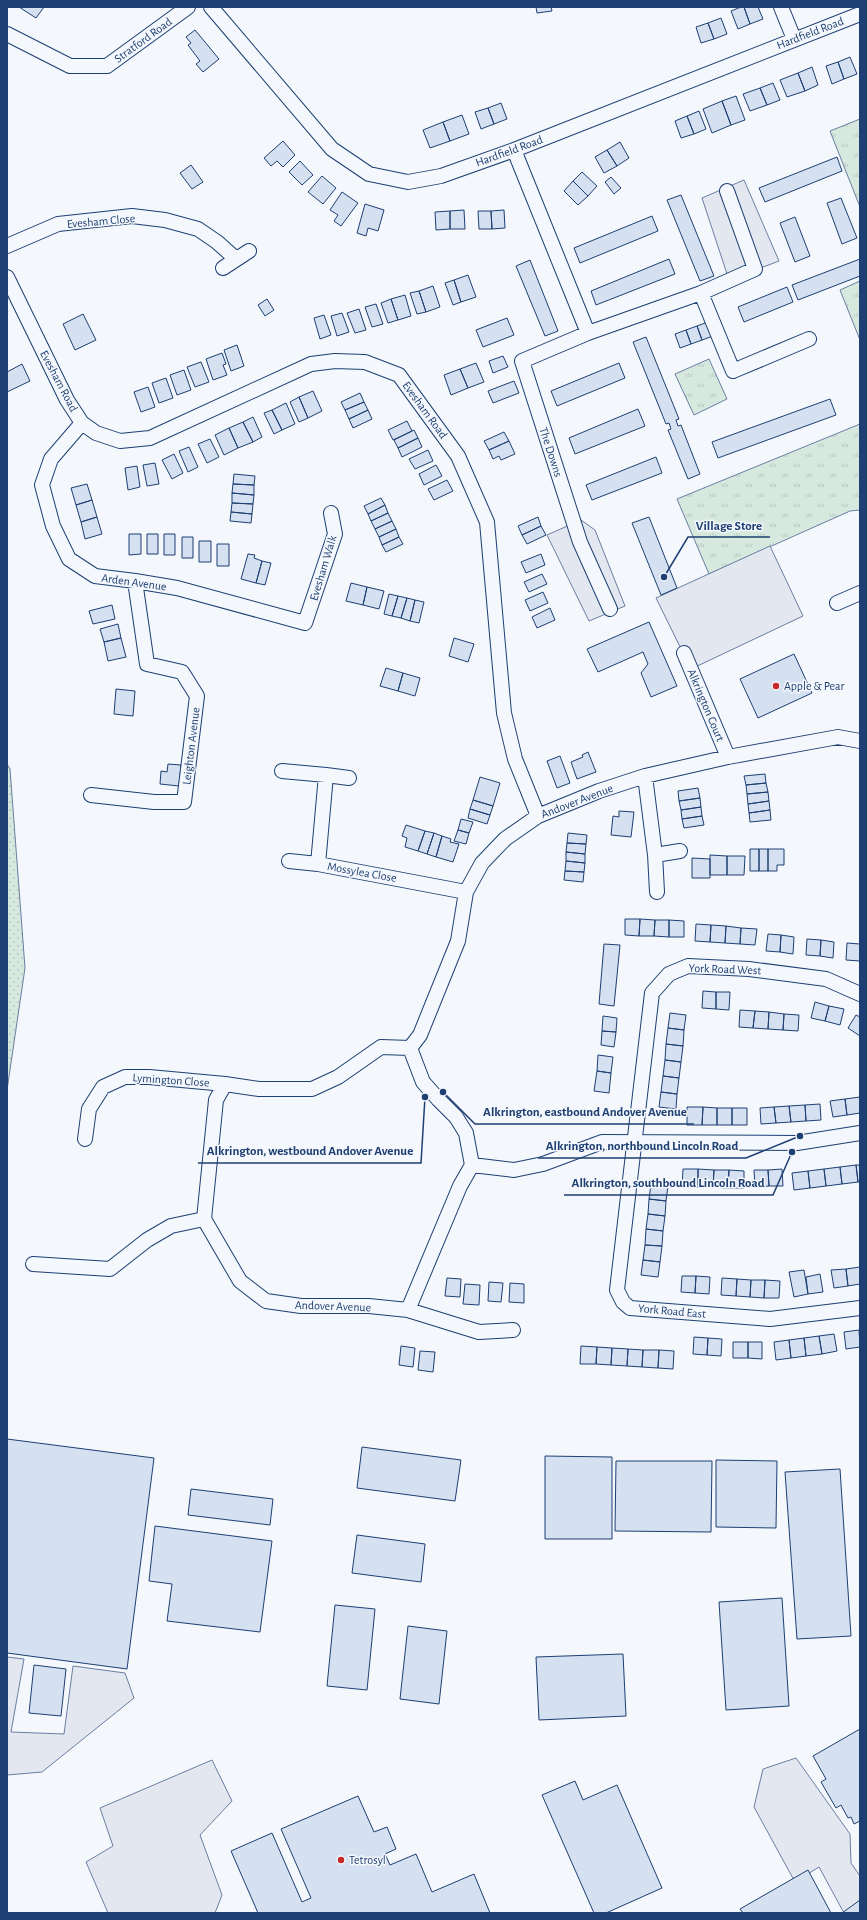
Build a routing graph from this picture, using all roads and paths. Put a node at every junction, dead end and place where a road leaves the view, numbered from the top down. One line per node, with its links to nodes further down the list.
1 (188, 7): 5 (street, Stratford Road)
2 (211, 7): 7 (street, Hardfield Road)
3 (781, 7): 6 (street)
4 (860, 14): 6 (street, Hardfield Road)
5 (7, 34)
6 (794, 39): 7 (street, Hardfield Road)
7 (514, 150): 15 (street)
8 (727, 191): 14 (street, The Downs)
9 (7, 246): 11 (street, Evesham Close)
10 (249, 251): 11 (street)
11 (236, 259): 12 (street)
12 (223, 268)
13 (7, 277): 17 (street, Evesham Road)
14 (701, 293): 15 (street, The Downs); 16 (street)
15 (588, 333): 22 (street, The Downs)
16 (809, 340)
17 (82, 423): 19 (street, Arden Avenue); 32 (street, Evesham Road)
18 (330, 513): 23 (street, Evesham Walk)
19 (135, 581): 23 (street, Arden Avenue); 31 (street, Leighton Avenue)
20 (859, 597): 21 (street)
21 (837, 603)
22 (610, 609)
23 (305, 623)
24 (684, 653): 26 (street, Alkrington Court)
25 (860, 741): 26 (street, Andover Avenue)
26 (728, 757): 29 (street, Andover Avenue)
27 (282, 771): 28 (street)
28 (326, 775): 30 (street); 36 (street, Mossylea Close)
29 (645, 776): 32 (street, Andover Avenue); 34 (street)
30 (350, 778)
31 (91, 795)
32 (538, 816): 37 (street, Andover Avenue)
33 (680, 851): 34 (street)
34 (656, 854): 38 (street)
35 (288, 861): 36 (street)
36 (318, 864): 37 (street, Mossylea Close)
37 (466, 892): 40 (street, Andover Avenue)
38 (657, 892)
39 (860, 994): 44 (street, York Road West)
40 (410, 1048): 41 (street); 45 (street)
41 (225, 1084): 43 (street, Lymington Close); 46 (street)
42 (860, 1133): 44 (street)
43 (85, 1139)
44 (634, 1143): 45 (street); 48 (street, York Road East)
45 (472, 1165): 49 (street)
46 (204, 1219): 47 (street); 49 (street, Andover Avenue)
47 (33, 1264)
48 (860, 1308)
49 (408, 1310): 50 (street, Andover Avenue)
50 (513, 1330)

